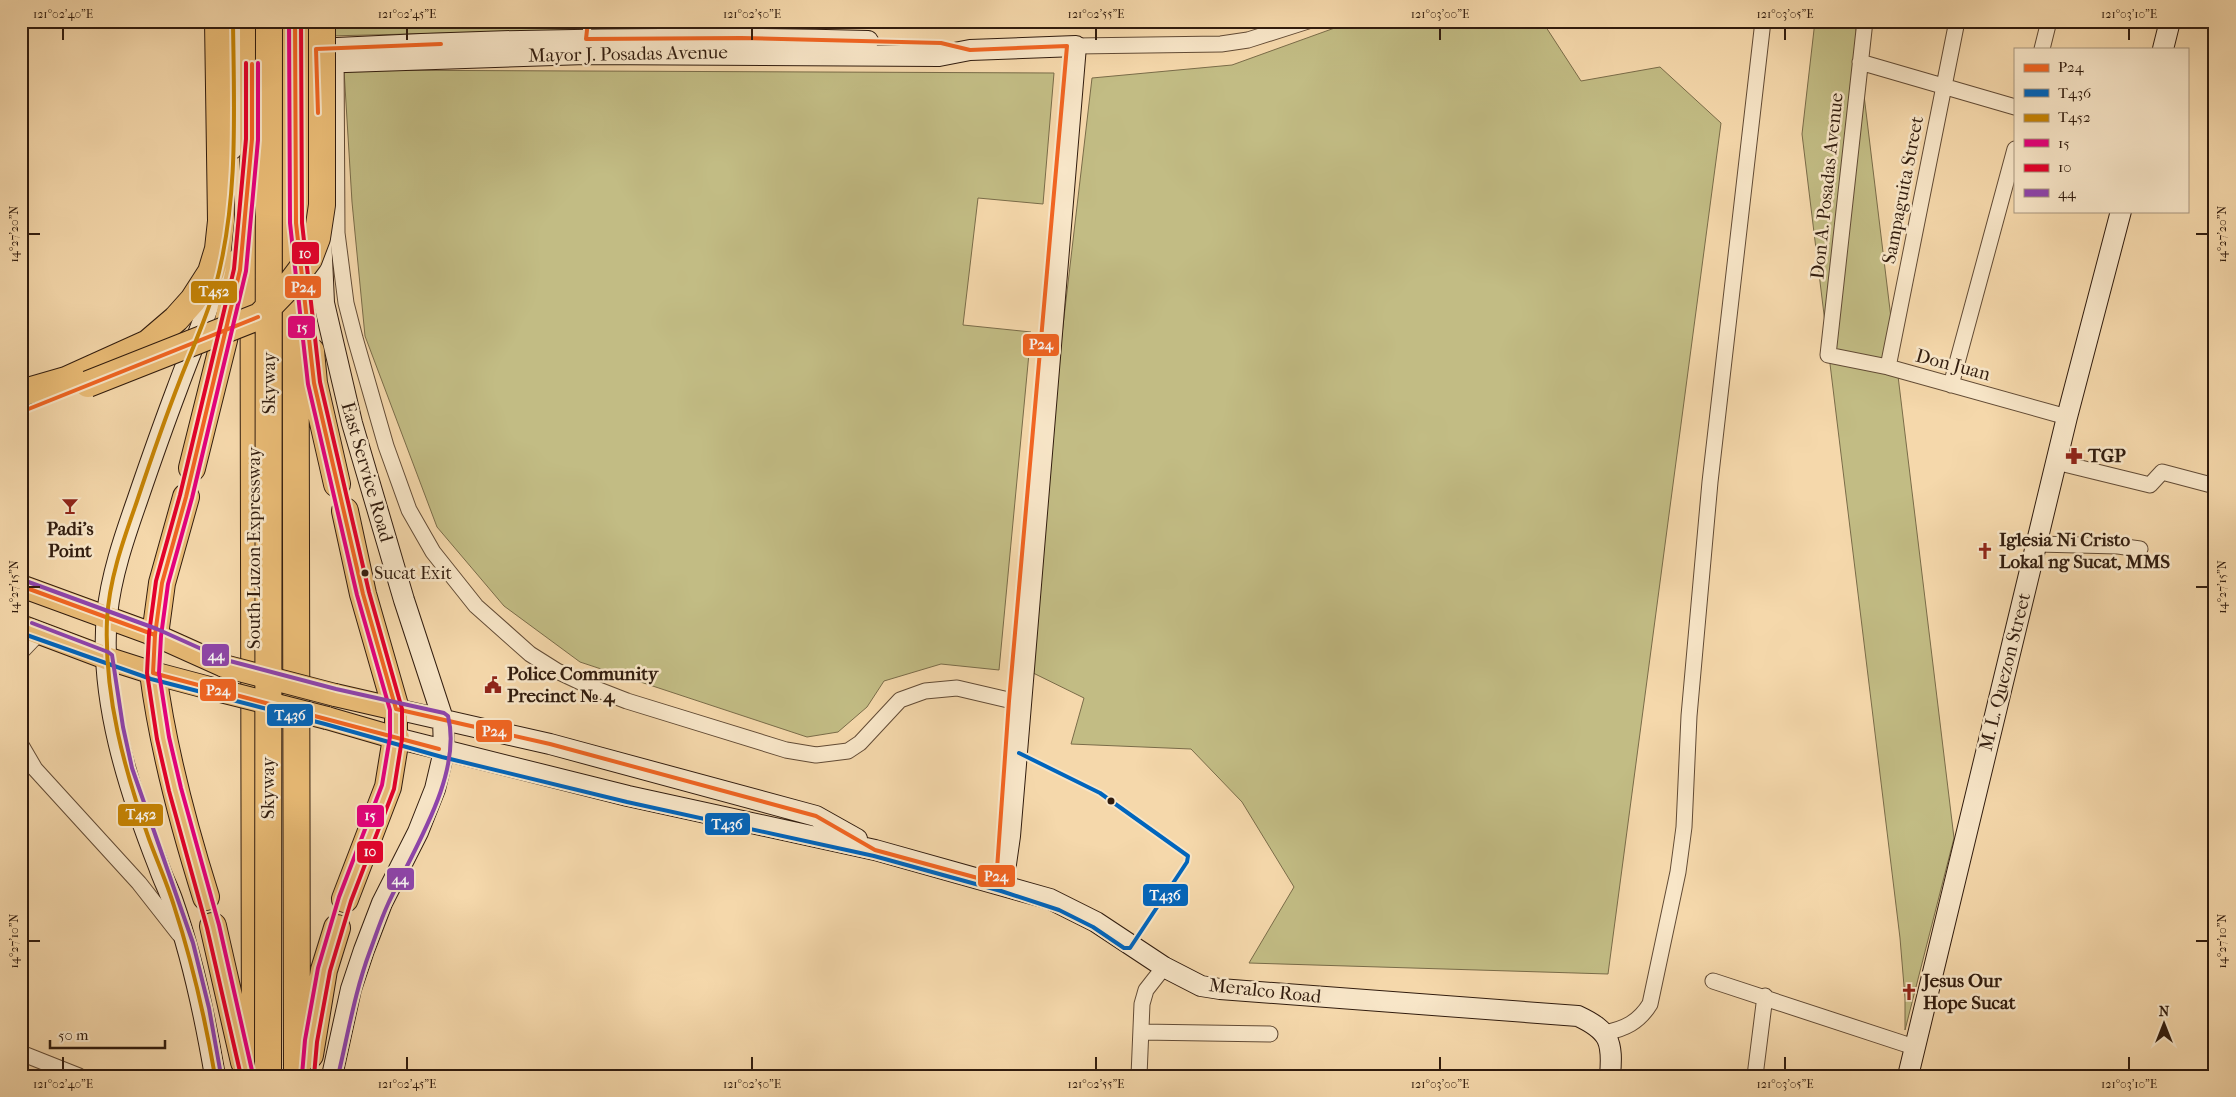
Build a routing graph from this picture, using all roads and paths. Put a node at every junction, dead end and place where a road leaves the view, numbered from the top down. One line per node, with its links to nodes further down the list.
1 (218, 21): 33 (highway)
2 (233, 21): 46 (main road)
3 (252, 21): 26 (highway, South Luzon Expressway)
4 (269, 21): 77 (highway, Skyway, bridge)
5 (286, 21): 78 (highway, Skyway, bridge)
6 (295, 21): 29 (highway)
7 (315, 21): 21 (main road, East Service Road)
8 (322, 21): 34 (highway, bridge)
9 (1308, 21): 17 (street, Mayor J. Posadas Avenue)
10 (1763, 21): 69 (street)
11 (1865, 21): 22 (street, Don A. Posadas Avenue)
12 (1957, 21): 23 (street, Sampaguita Street)
13 (2049, 21): 18 (street)
14 (2170, 21): 19 (main road)
15 (741, 37): 16 (main road, Mayor J. Posadas Avenue); 17 (main road, Mayor J. Posadas Avenue)
16 (586, 38): 20 (main road, Mayor J. Posadas Avenue)
17 (1071, 46): 52 (main road)
18 (2042, 48)
19 (2163, 48)
20 (336, 55): 21 (main road, Mayor J. Posadas Avenue); 24 (main road); 52 (street)
21 (316, 56): 24 (main road, East Service Road)
22 (1860, 62): 23 (street); 30 (street, Don A. Posadas Avenue)
23 (1945, 86): 25 (street); 31 (street, Sampaguita Street)
24 (317, 97): 54 (main road, East Service Road)
25 (2014, 107)
26 (252, 139): 37 (highway); 76 (highway, South Luzon Expressway)
27 (2014, 153): 32 (street)
28 (2121, 212): 35 (main road, M. L. Quezon Street)
29 (296, 223): 38 (highway); 79 (highway)
30 (1828, 355): 31 (street, Don Juan)
31 (1888, 368): 32 (street, Don Juan)
32 (1951, 385): 35 (street, Don Juan)
33 (21, 393)
34 (21, 412)
35 (2067, 417): 36 (main road, M. L. Quezon Street)
36 (2056, 462): 39 (street); 42 (main road, M. L. Quezon Street)
37 (192, 468)
38 (337, 484)
39 (2215, 486)
40 (186, 497): 48 (highway)
41 (345, 511): 53 (highway)
42 (2037, 544): 43 (street); 71 (main road, M. L. Quezon Street)
43 (2140, 549)
44 (21, 586): 45 (main road)
45 (55, 598): 46 (main road); 47 (main road)
46 (107, 616): 48 (main road); 50 (main road)
47 (31, 629): 49 (street); 50 (main road)
48 (155, 635): 51 (main road); 53 (main road, bridge)
49 (21, 652)
50 (106, 658): 51 (main road); 64 (main road)
51 (153, 673): 55 (main road, bridge); 60 (highway)
52 (1015, 702): 59 (main road)
53 (396, 709): 54 (main road, Meralco Road); 55 (main road)
54 (443, 718): 57 (main road, East Service Road); 58 (main road, Meralco Road)
55 (396, 738): 57 (main road, Meralco Road); 61 (highway)
56 (21, 745): 64 (street)
57 (444, 750): 58 (main road, Meralco Road); 81 (main road, East Service Road)
58 (875, 850): 59 (main road, Meralco Road)
59 (1000, 884): 65 (main road, Meralco Road)
60 (206, 897)
61 (345, 899)
62 (213, 926): 75 (highway)
63 (337, 928): 80 (highway)
64 (187, 948): 74 (main road)
65 (1164, 966): 68 (street); 69 (main road, Meralco Road)
66 (1714, 981): 67 (street)
67 (1764, 996): 71 (street); 84 (street)
68 (1141, 1032): 70 (street); 82 (street)
69 (1604, 1033): 83 (main road)
70 (1270, 1034)
71 (1914, 1047): 85 (main road, M. L. Quezon Street)
72 (21, 1052): 73 (street)
73 (79, 1076)
74 (215, 1076)
75 (247, 1076)
76 (255, 1076)
77 (268, 1076)
78 (284, 1076)
79 (297, 1076)
80 (308, 1076)
81 (332, 1076)
82 (1139, 1076)
83 (1610, 1076)
84 (1755, 1076)
85 (1908, 1076)

